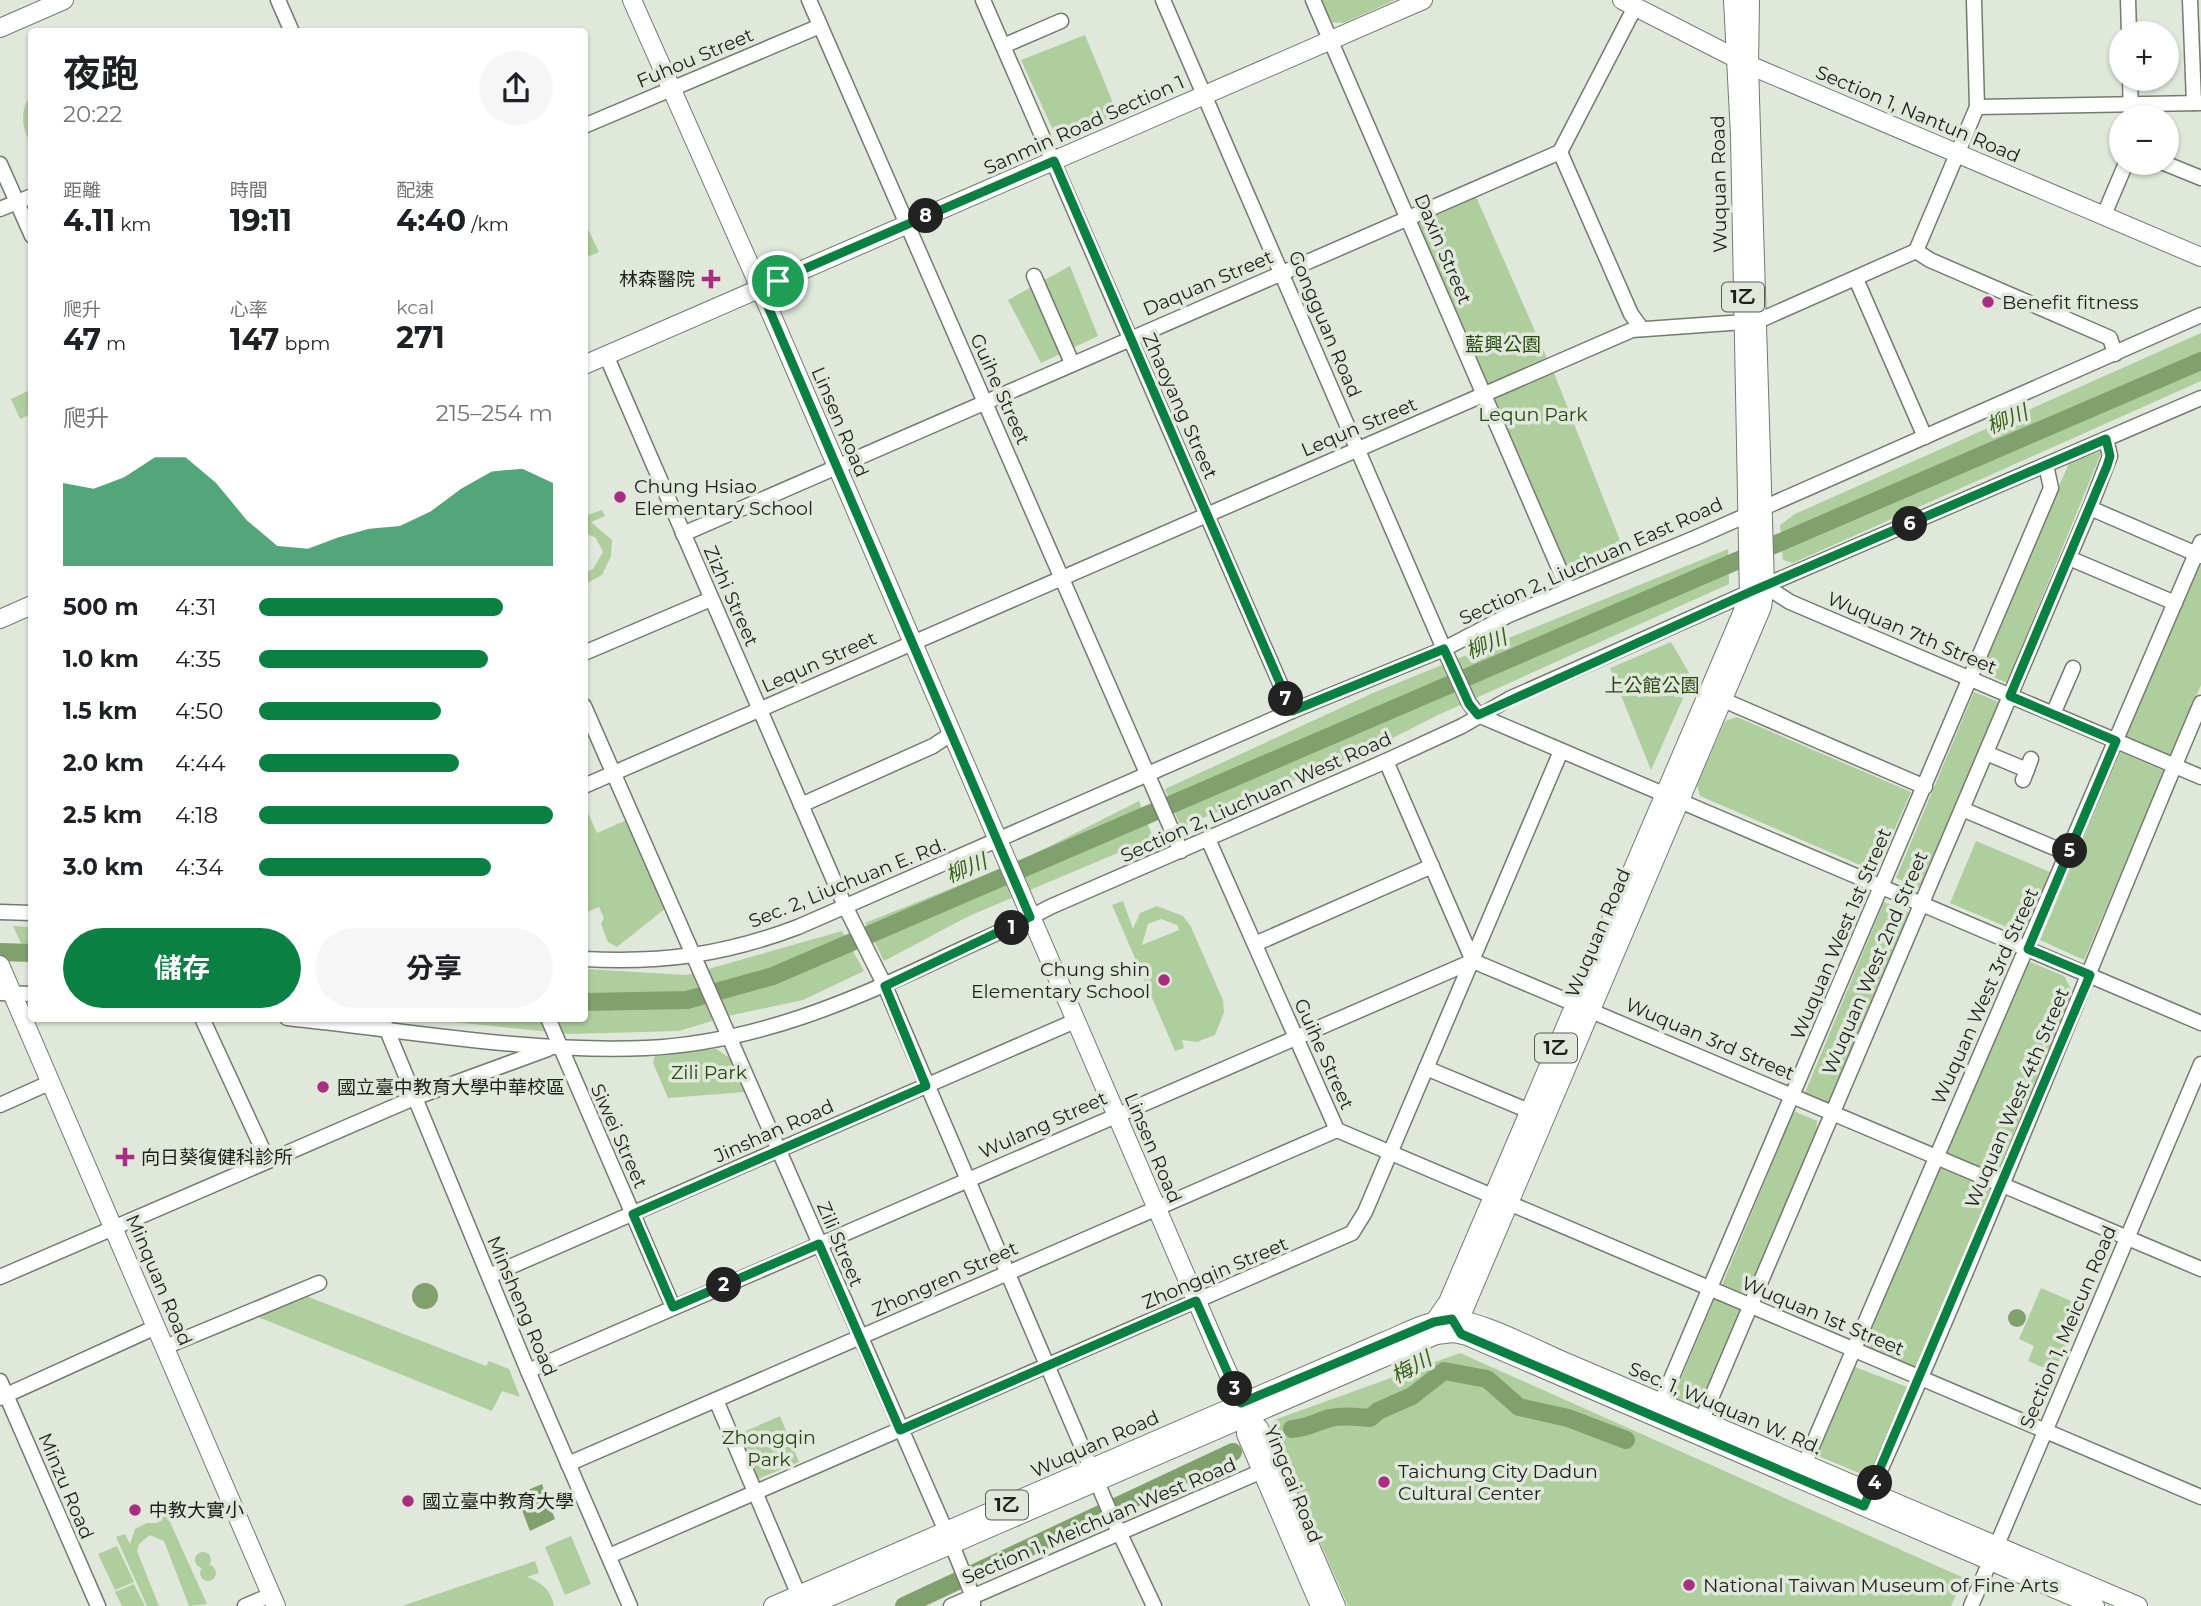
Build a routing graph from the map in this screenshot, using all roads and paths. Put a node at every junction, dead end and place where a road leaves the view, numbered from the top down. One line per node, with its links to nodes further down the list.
1 (64, 0): 19 (main road)
2 (278, 0): 20 (street)
3 (632, 0): 24 (main road, Linsen Road)
4 (809, 0): 18 (street, Guihe Street)
5 (983, 0): 22 (street, Zhaoyang Street)
6 (1163, 0): 25 (street, Gongguan Road)
7 (1313, 0): 21 (street, Daxin Street)
8 (1423, 0): 21 (main road, Sanmin Road Section 1)
9 (1733, 0): 23 (main road, Wuquan Road / 1乙)
10 (1750, 0): 23 (main road, Wuquan Road / 1乙)
11 (1974, 0): 28 (street)
12 (2128, 0): 15 (street)
13 (2190, 0): 17 (street)
14 (1629, 3): 23 (main road, Section 1, Nantun Road); 31 (street)
15 (2129, 21)
16 (1061, 22): 22 (street)
17 (2196, 23): 26 (street)
18 (820, 26): 24 (street, Fuhou Street); 43 (street, Guihe Street)
19 (0, 28)
20 (290, 28)
21 (1331, 40): 25 (main road, Sanmin Road Section 1); 42 (street, Daxin Street)
22 (1003, 46): 33 (street, Zhaoyang Street)
23 (1743, 61): 32 (main road, Section 1, Nantun Road); 52 (main road, Wuquan Road / 1乙)
24 (672, 88): 30 (street, Fuhou Street); 50 (main road, Linsen Road)
25 (1205, 95): 33 (main road, Sanmin Road Section 1); 47 (street, Gongguan Road)
26 (2197, 103): 27 (street)
27 (2179, 105)
28 (1977, 107): 29 (street); 32 (street)
29 (2109, 110)
30 (588, 124)
31 (1560, 152): 42 (street, Daquan Street); 53 (street)
32 (1956, 153): 41 (main road, Section 1, Nantun Road); 45 (street)
33 (1054, 161): 43 (main road, Sanmin Road Section 1); 54 (street, Zhaoyang Street)
34 (0, 164): 39 (street)
35 (2179, 169): 37 (street)
36 (2121, 175): 41 (street)
37 (2201, 178)
38 (28, 198): 39 (street)
39 (16, 203): 40 (street); 44 (street)
40 (0, 209)
41 (2104, 215): 46 (main road, Section 1, Nantun Road)
42 (1408, 217): 47 (street, Daquan Street); 59 (street, Daxin Street)
43 (907, 224): 50 (main road, Sanmin Road Section 1); 61 (street, Guihe Street)
44 (28, 228)
45 (1916, 251): 49 (street, Lequn Street); 55 (street)
46 (2201, 257)
47 (1281, 272): 54 (street, Daquan Street); 64 (street, Gongguan Road)
48 (1034, 276): 58 (street)
49 (1856, 279): 52 (street, Lequn Street); 62 (street)
50 (760, 288): 56 (main road, Sanmin Road Section 1); 66 (main road, Linsen Road)
51 (2201, 315): 55 (street, Section 2, Liuchuan East Road)
52 (1751, 323): 53 (street, Lequn Street); 68 (main road, Wuquan Road / 1乙)
53 (1642, 329): 59 (street, Lequn Street)
54 (1130, 338): 58 (street, Daquan Street); 69 (street, Zhaoyang Street)
55 (2115, 354): 62 (street, Section 2, Liuchuan East Road)
56 (606, 355): 57 (main road, Sanmin Road Section 1); 70 (street, Zizhi Street)
57 (588, 363)
58 (1072, 363): 61 (street, Daquan Street)
59 (1484, 394): 64 (street, Lequn Street); 75 (street, Daxin Street)
60 (2201, 398): 63 (street, Section 2, Liuchuan West Road)
61 (984, 401): 66 (street, Daquan Street); 73 (street, Guihe Street)
62 (1925, 437): 68 (street, Section 2, Liuchuan East Road)
63 (2106, 439): 65 (street, Section 2, Liuchuan West Road); 67 (street, Wuquan West 2nd Street)
64 (1358, 448): 69 (street, Lequn Street); 81 (street, Gongguan Road)
65 (2046, 465): 74 (street, Section 2, Liuchuan West Road); 84 (street, Wuquan West 1st Street)
66 (835, 466): 70 (street, Daquan Street); 80 (main road, Linsen Road)
67 (2090, 508): 71 (street); 72 (street, Wuquan West 2nd Street)
68 (1754, 510): 74 (main road, Wuquan Road / 1乙); 75 (street, Section 2, Liuchuan East Road)
69 (1207, 514): 73 (street, Lequn Street); 90 (street, Zhaoyang Street)
70 (683, 534): 76 (street, Zizhi Street)
71 (2199, 550): 77 (street, Wuquan West 3rd Street)
72 (2069, 558): 77 (street); 85 (street, Wuquan West 2nd Street)
73 (1061, 578): 80 (street, Lequn Street); 101 (street, Guihe Street)
74 (1757, 583): 84 (street, Wuquan 7th Street); 86 (main road, Wuquan Road / 1乙); 89 (street, Section 2, Liuchuan West Road); 105 (main road, Wuquan Road / 1乙)
75 (1568, 589): 81 (street, Section 2, Liuchuan East Road)
76 (711, 599): 82 (street); 88 (street, Zizhi Street)
77 (2175, 603): 94 (street, Wuquan West 3rd Street)
78 (28, 607): 79 (main road)
79 (0, 619)
80 (911, 643): 88 (street, Lequn Street); 93 (main road, Linsen Road)
81 (1444, 649): 89 (street, Gongguan Road); 90 (street, Section 2, Liuchuan East Road)
82 (588, 651)
83 (2073, 668): 92 (street)
84 (1970, 679): 85 (street, Wuquan 7th Street); 104 (street, Wuquan West 1st Street)
85 (2010, 696): 92 (street, Wuquan 7th Street); 96 (street, Wuquan West 2nd Street)
86 (1721, 699): 104 (street); 105 (main road, Wuquan Road / 1乙)
87 (2201, 703): 98 (street, Wuquan West 4th Street)
88 (760, 709): 100 (street, Lequn Street); 106 (street, Zizhi Street)
89 (1474, 709): 95 (street); 97 (street, Section 2, Liuchuan West Road)
90 (1292, 711): 101 (street, Section 2, Liuchuan East Road)
91 (588, 714): 100 (street)
92 (2053, 714): 94 (street, Wuquan 7th Street)
93 (951, 734): 106 (street); 109 (main road, Linsen Road)
94 (2116, 741): 98 (street, Wuquan 7th Street); 111 (street, Wuquan West 3rd Street)
95 (1562, 751): 105 (street); 123 (street, Zhongqin Street)
96 (1986, 753): 99 (street); 107 (street, Wuquan West 2nd Street)
97 (1386, 761): 108 (street, Section 2, Liuchuan West Road); 112 (street)
98 (2174, 766): 102 (street, Wuquan 7th Street); 125 (street, Wuquan West 4th Street)
99 (2027, 770)
100 (614, 773): 103 (street, Lequn Street); 121 (street)
101 (1148, 776): 109 (street, Section 2, Liuchuan East Road); 110 (street, Guihe Street)
102 (2201, 777)
103 (588, 784)
104 (1925, 786): 113 (street, Wuquan West 1st Street)
105 (1670, 797): 113 (street); 129 (main road, Wuquan Road / 1乙)
106 (801, 805): 115 (street, Zizhi Street)
107 (1962, 809): 111 (street); 114 (street, Wuquan West 2nd Street)
108 (1208, 838): 110 (street, Section 2, Liuchuan West Road); 119 (street, Guihe Street)
109 (997, 842): 115 (street, Sec. 2, Liuchuan E. Rd.); 118 (main road, Linsen Road)
110 (1181, 851): 118 (street, Section 2, Liuchuan West Road)
111 (2069, 854): 120 (street, Wuquan West 3rd Street)
112 (1432, 866): 119 (street); 123 (street)
113 (1882, 887): 114 (street); 143 (street, Wuquan West 1st Street)
114 (1921, 903): 120 (street); 147 (street, Wuquan West 2nd Street)
115 (845, 906): 121 (street, Sec. 2, Liuchuan E. Rd.); 126 (street, Zizhi Street)
116 (0, 912): 117 (street)
117 (28, 913)
118 (1030, 917): 126 (street, Section 2, Liuchuan West Road); 130 (main road, Linsen Road)
119 (1255, 944): 136 (street, Guihe Street)
120 (2028, 949): 125 (street); 152 (street, Wuquan West 3rd Street)
121 (696, 957): 122 (street, Sec. 2, Liuchuan E. Rd.); 137 (street, Zili Street)
122 (588, 959)
123 (1474, 961): 129 (street); 136 (street, Wulang Street); 140 (street, Zhongqin Street)
124 (1, 968): 127 (main road, Minquan Road)
125 (2090, 975): 134 (street); 155 (street, Wuquan West 4th Street)
126 (885, 986): 137 (street, Section 2, Liuchuan West Road); 142 (street)
127 (6, 992): 128 (street); 141 (main road, Minquan Road)
128 (28, 994)
129 (1582, 1006): 143 (street, Wuquan 3rd Street); 146 (main road, Wuquan Road / 1乙); 156 (main road, Wuquan Road / 1乙)
130 (1075, 1021): 142 (street, Jinshan Road); 148 (main road, Linsen Road)
131 (204, 1022): 153 (street)
132 (351, 1022): 135 (street, Section 2, Liuchuan West Road)
133 (550, 1022): 138 (street, Siwei Street)
134 (2201, 1023)
135 (384, 1024): 138 (street, Section 2, Liuchuan West Road); 144 (street, Minsheng Road)
136 (1295, 1036): 148 (street, Wulang Street); 149 (street, Guihe Street)
137 (730, 1037): 138 (street, Section 2, Liuchuan West Road); 150 (street, Zili Street)
138 (560, 1047): 144 (street); 158 (street, Siwei Street)
139 (2201, 1064): 160 (street, Section 1, Meicun Road)
140 (1426, 1068): 146 (street); 151 (street, Zhongqin Street)
141 (49, 1083): 145 (street); 159 (main road, Minquan Road)
142 (926, 1086): 150 (street, Jinshan Road); 154 (street)
143 (1793, 1095): 147 (street, Wuquan 3rd Street); 167 (street, Wuquan West 1st Street)
144 (414, 1098): 153 (street); 164 (street, Minsheng Road)
145 (0, 1105)
146 (1529, 1111): 156 (main road, Wuquan Road / 1乙)
147 (1833, 1112): 152 (street, Wuquan 3rd Street); 169 (street, Wuquan West 2nd Street)
148 (1115, 1114): 154 (street, Wulang Street); 157 (main road, Linsen Road)
149 (1337, 1130): 151 (street, Guihe Street); 157 (street, Zhongren Street)
150 (779, 1150): 158 (street, Jinshan Road); 161 (street, Zili Street)
151 (1391, 1153): 156 (street, Guihe Street); 168 (street, Zhongqin Street)
152 (1936, 1156): 155 (street, Wuquan 3rd Street); 175 (street, Wuquan West 3rd Street)
153 (268, 1161): 159 (street)
154 (967, 1179): 161 (street, Wulang Street); 163 (street)
155 (2002, 1184): 160 (street, Wuquan 3rd Street); 178 (street, Wuquan West 4th Street)
156 (1500, 1200): 167 (street, Wuquan 1st Street); 171 (main road, Wuquan Road / 1乙)
157 (1156, 1208): 163 (street, Zhongren Street); 168 (main road, Linsen Road)
158 (633, 1214): 164 (street, Jinshan Road); 170 (street, Siwei Street)
159 (114, 1228): 165 (street); 172 (main road, Minquan Road)
160 (2127, 1237): 162 (street, Wuquan 3rd Street); 185 (street, Section 1, Meicun Road)
161 (819, 1244): 170 (street, Wulang Street); 173 (street, Zili Street)
162 (2201, 1269)
163 (1008, 1273): 173 (street, Zhongren Street); 176 (street)
164 (489, 1276): 177 (street, Minsheng Road)
165 (0, 1277)
166 (319, 1283): 174 (street)
167 (1710, 1289): 169 (street, Wuquan 1st Street); 181 (street, Wuquan West 1st Street)
168 (1196, 1301): 176 (street, Zhongqin Street); 182 (main road, Linsen Road)
169 (1750, 1306): 175 (street, Wuquan 1st Street); 183 (street, Wuquan West 2nd Street)
170 (673, 1307): 177 (street, Wulang Street)
171 (1452, 1320): 181 (main road, Sec. 1, Wuquan W. Rd.); 182 (main road, Wuquan Road / 1乙)
172 (156, 1327): 174 (main road, Minquan Road); 179 (street)
173 (860, 1338): 180 (street, Zhongren Street); 184 (street, Zili Street)
174 (165, 1347): 198 (main road, Minquan Road)
175 (1853, 1349): 178 (street, Wuquan 1st Street); 187 (street, Wuquan West 3rd Street)
176 (1047, 1366): 184 (street, Zhongqin Street); 189 (street)
177 (528, 1371): 186 (street, Minsheng Road)
178 (1920, 1378): 185 (street, Wuquan 1st Street); 192 (street, Wuquan West 4th Street)
179 (2, 1391): 200 (street, Minzu Road)
180 (716, 1400): 186 (street, Zhongren Street); 190 (street)
181 (1658, 1409): 183 (main road, Sec. 1, Wuquan W. Rd.)
182 (1244, 1410): 188 (main road, Yingcai Road); 189 (main road, Wuquan Road / 1乙); 207 (main road, Yingcai Road)
183 (1698, 1427): 187 (main road, Sec. 1, Wuquan W. Rd.); 192 (main road, Sec. 1, Wuquan W. Rd.)
184 (900, 1430): 190 (street, Zhongqin Street); 194 (street, Zili Street)
185 (2045, 1431): 191 (street, Wuquan 1st Street); 195 (street, Section 1, Meicun Road)
186 (568, 1464): 196 (street, Minsheng Road)
187 (1804, 1465): 192 (main road, Sec. 1, Wuquan W. Rd.)
188 (1262, 1471): 193 (street, Section 1, Meichuan West Road); 206 (main road, Yingcai Road)
189 (1094, 1475): 193 (street); 194 (main road, Wuquan Road / 1乙)
190 (755, 1493): 196 (street, Zhongqin Street); 199 (street)
191 (2201, 1497)
192 (1867, 1500): 195 (main road, Sec. 1, Wuquan W. Rd.)
193 (1119, 1533): 197 (street, Section 1, Meichuan West Road); 205 (street)
194 (949, 1538): 197 (street, Zili Street); 199 (main road, Wuquan Road / 1乙)
195 (1993, 1553): 208 (street, Section 1, Meicun Road); 209 (main road); 210 (main road)
196 (609, 1556): 202 (street, Minsheng Road)
197 (971, 1595): 204 (street, Section 1, Meichuan West Road)
198 (273, 1600): 201 (street)
199 (804, 1602): 203 (main road, Wuquan Road / 1乙)
200 (98, 1606)
201 (245, 1606)
202 (631, 1606)
203 (773, 1606)
204 (951, 1606)
205 (1154, 1606)
206 (1320, 1606)
207 (1336, 1606)
208 (1971, 1606)
209 (2095, 1606)
210 (2138, 1606)

